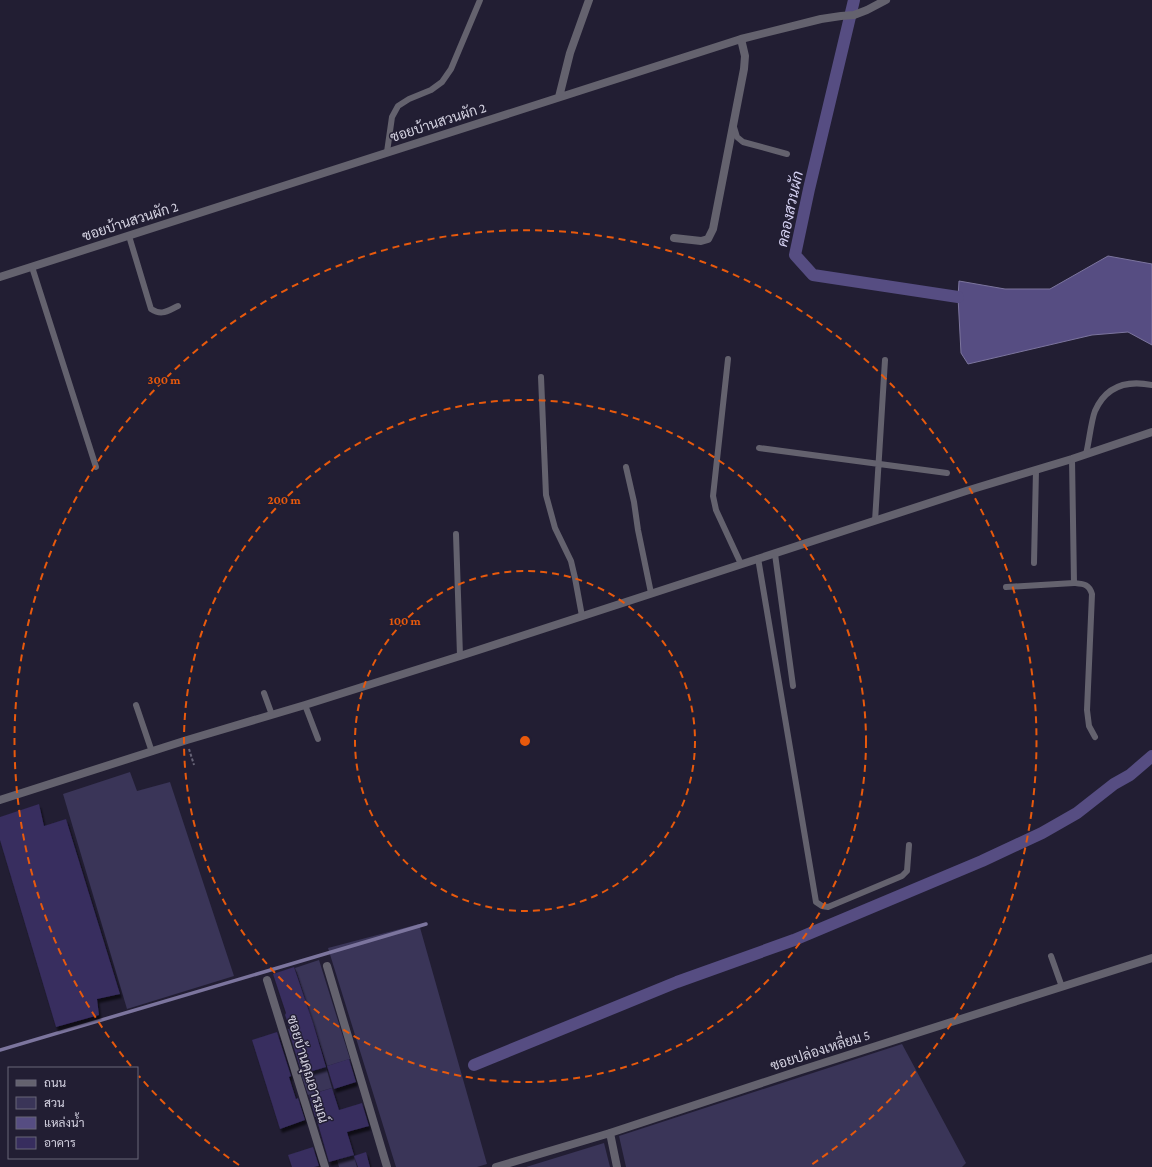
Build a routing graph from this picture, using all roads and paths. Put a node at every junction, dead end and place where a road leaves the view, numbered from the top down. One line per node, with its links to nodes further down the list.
1 (480, 0): 7 (lane)
2 (588, 0): 5 (street)
3 (886, 0): 4 (street, ซอยบ้านสวนผัก 2)
4 (742, 39): 5 (street, ซอยบ้านสวนผัก 2); 6 (street)
5 (559, 97): 7 (street, ซอยบ้านสวนผัก 2)
6 (733, 125): 8 (lane); 10 (street)
7 (387, 152): 9 (street, ซอยบ้านสวนผัก 2)
8 (787, 154)
9 (129, 236): 11 (street, ซอยบ้านสวนผัก 2); 13 (lane)
10 (674, 238)
11 (32, 267): 12 (street, ซอยบ้านสวนผัก 2); 23 (lane)
12 (0, 277)
13 (178, 306)
14 (728, 359): 32 (lane)
15 (885, 360): 22 (lane)
16 (542, 377): 36 (lane)
17 (1152, 385): 20 (lane)
18 (1152, 432): 20 (street)
19 (759, 448): 22 (lane)
20 (1086, 454): 21 (street)
21 (1072, 459): 25 (street); 33 (lane)
22 (879, 464): 26 (lane); 27 (lane)
23 (96, 467)
24 (626, 467): 35 (lane)
25 (1036, 470): 27 (street); 31 (lane)
26 (947, 474)
27 (875, 521): 29 (street)
28 (456, 534): 37 (lane)
29 (775, 554): 30 (street); 38 (lane)
30 (758, 558): 32 (street); 49 (lane)
31 (1034, 563)
32 (741, 564): 35 (street)
33 (1074, 583): 34 (lane); 43 (lane)
34 (1006, 587)
35 (651, 593): 36 (street)
36 (582, 616): 37 (street)
37 (460, 656): 41 (street)
38 (793, 686)
39 (264, 693): 42 (lane)
40 (136, 705): 46 (lane)
41 (306, 705): 42 (street); 44 (lane)
42 (272, 715): 45 (street)
43 (1095, 737)
44 (318, 739)
45 (187, 740): 46 (street); 47 (path)
46 (152, 752): 48 (street)
47 (194, 765)
48 (0, 800)
49 (909, 845)
50 (1051, 956): 54 (lane)
51 (1152, 958): 54 (street, ซอยปล่องเหลี่ยม 5)
52 (327, 966): 57 (street)
53 (267, 980): 56 (street, ซอยบ้านคุณอารมณ์)
54 (1062, 987): 55 (street, ซอยปล่องเหลี่ยม 5)
55 (610, 1133): 58 (street, ซอยปล่องเหลี่ยม 5); 59 (street)
56 (325, 1167)
57 (387, 1167)
58 (496, 1167)
59 (617, 1167)

